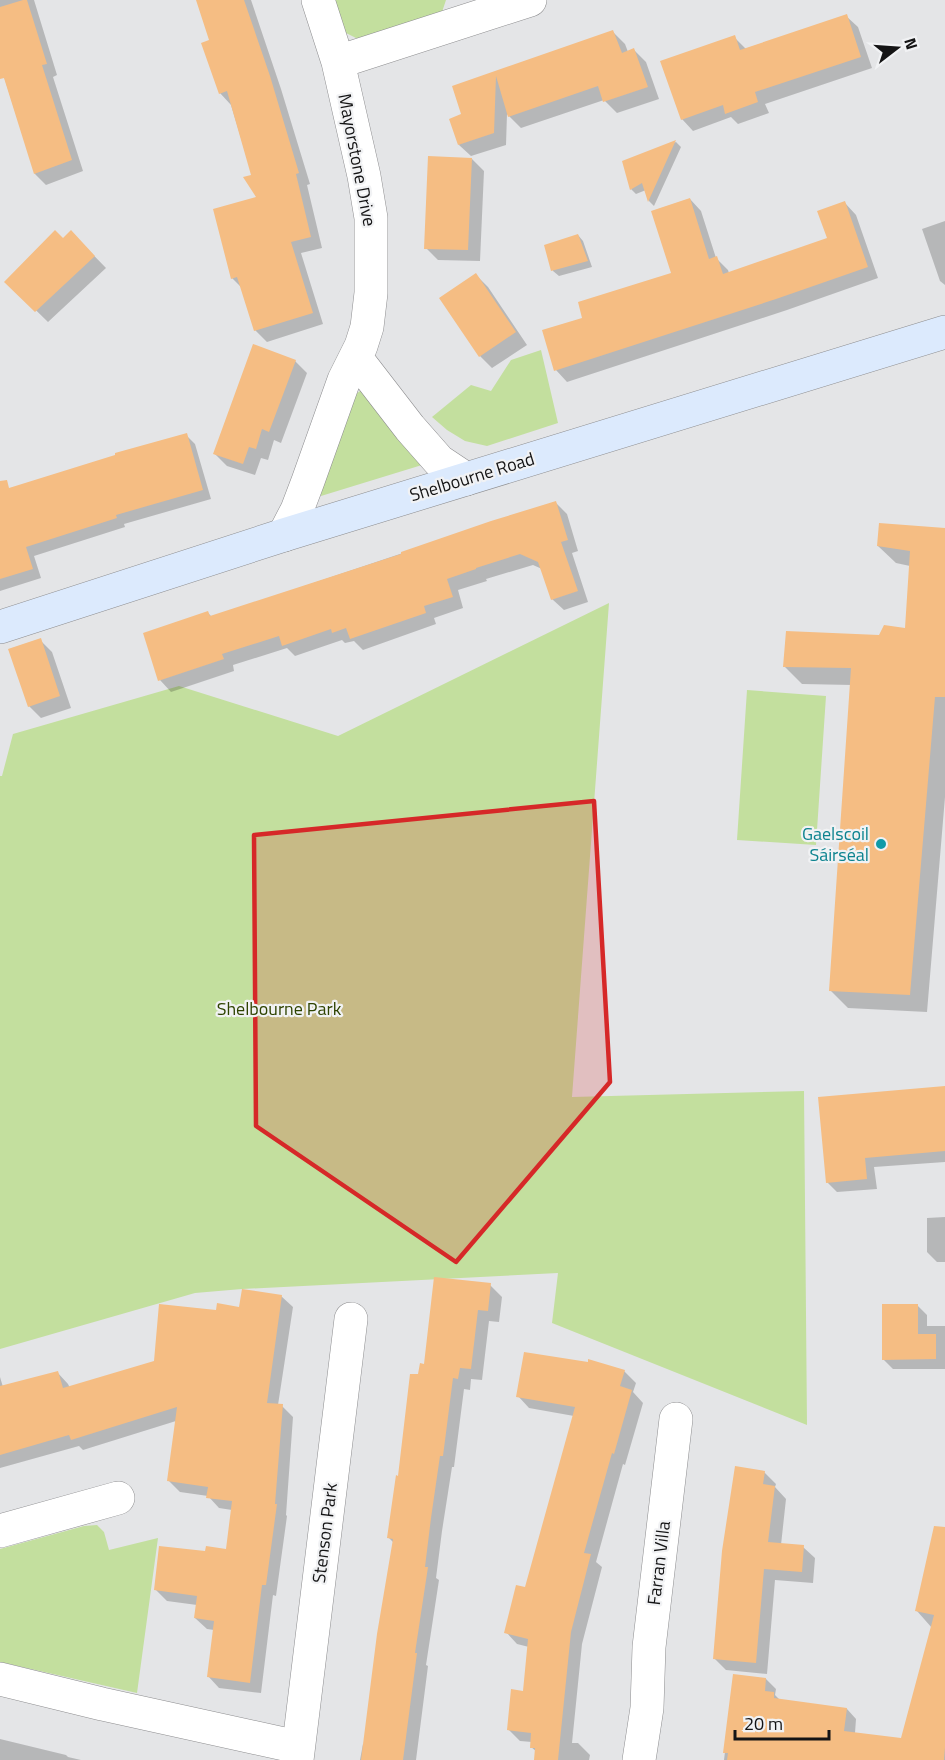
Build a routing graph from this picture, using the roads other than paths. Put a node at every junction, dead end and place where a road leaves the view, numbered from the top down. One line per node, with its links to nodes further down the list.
1 (318, 0): 4 (street, Mayorstone Drive)
2 (530, 0): 3 (street)
3 (464, 10): 4 (street)
4 (338, 62): 6 (street, Mayorstone Drive)
5 (945, 332): 7 (main road, Shelbourne Road)
6 (356, 358): 7 (street); 8 (street, Mayorstone Drive)
7 (466, 479): 8 (main road, Shelbourne Road)
8 (284, 535): 9 (main road, Shelbourne Road)
9 (0, 627)
10 (351, 1319): 15 (street, Stenson Park)
11 (676, 1419): 16 (street, Farran Villa)
12 (118, 1498): 13 (street)
13 (0, 1532)
14 (0, 1679): 15 (street, Stenson Park)
15 (298, 1753)
16 (639, 1760)

